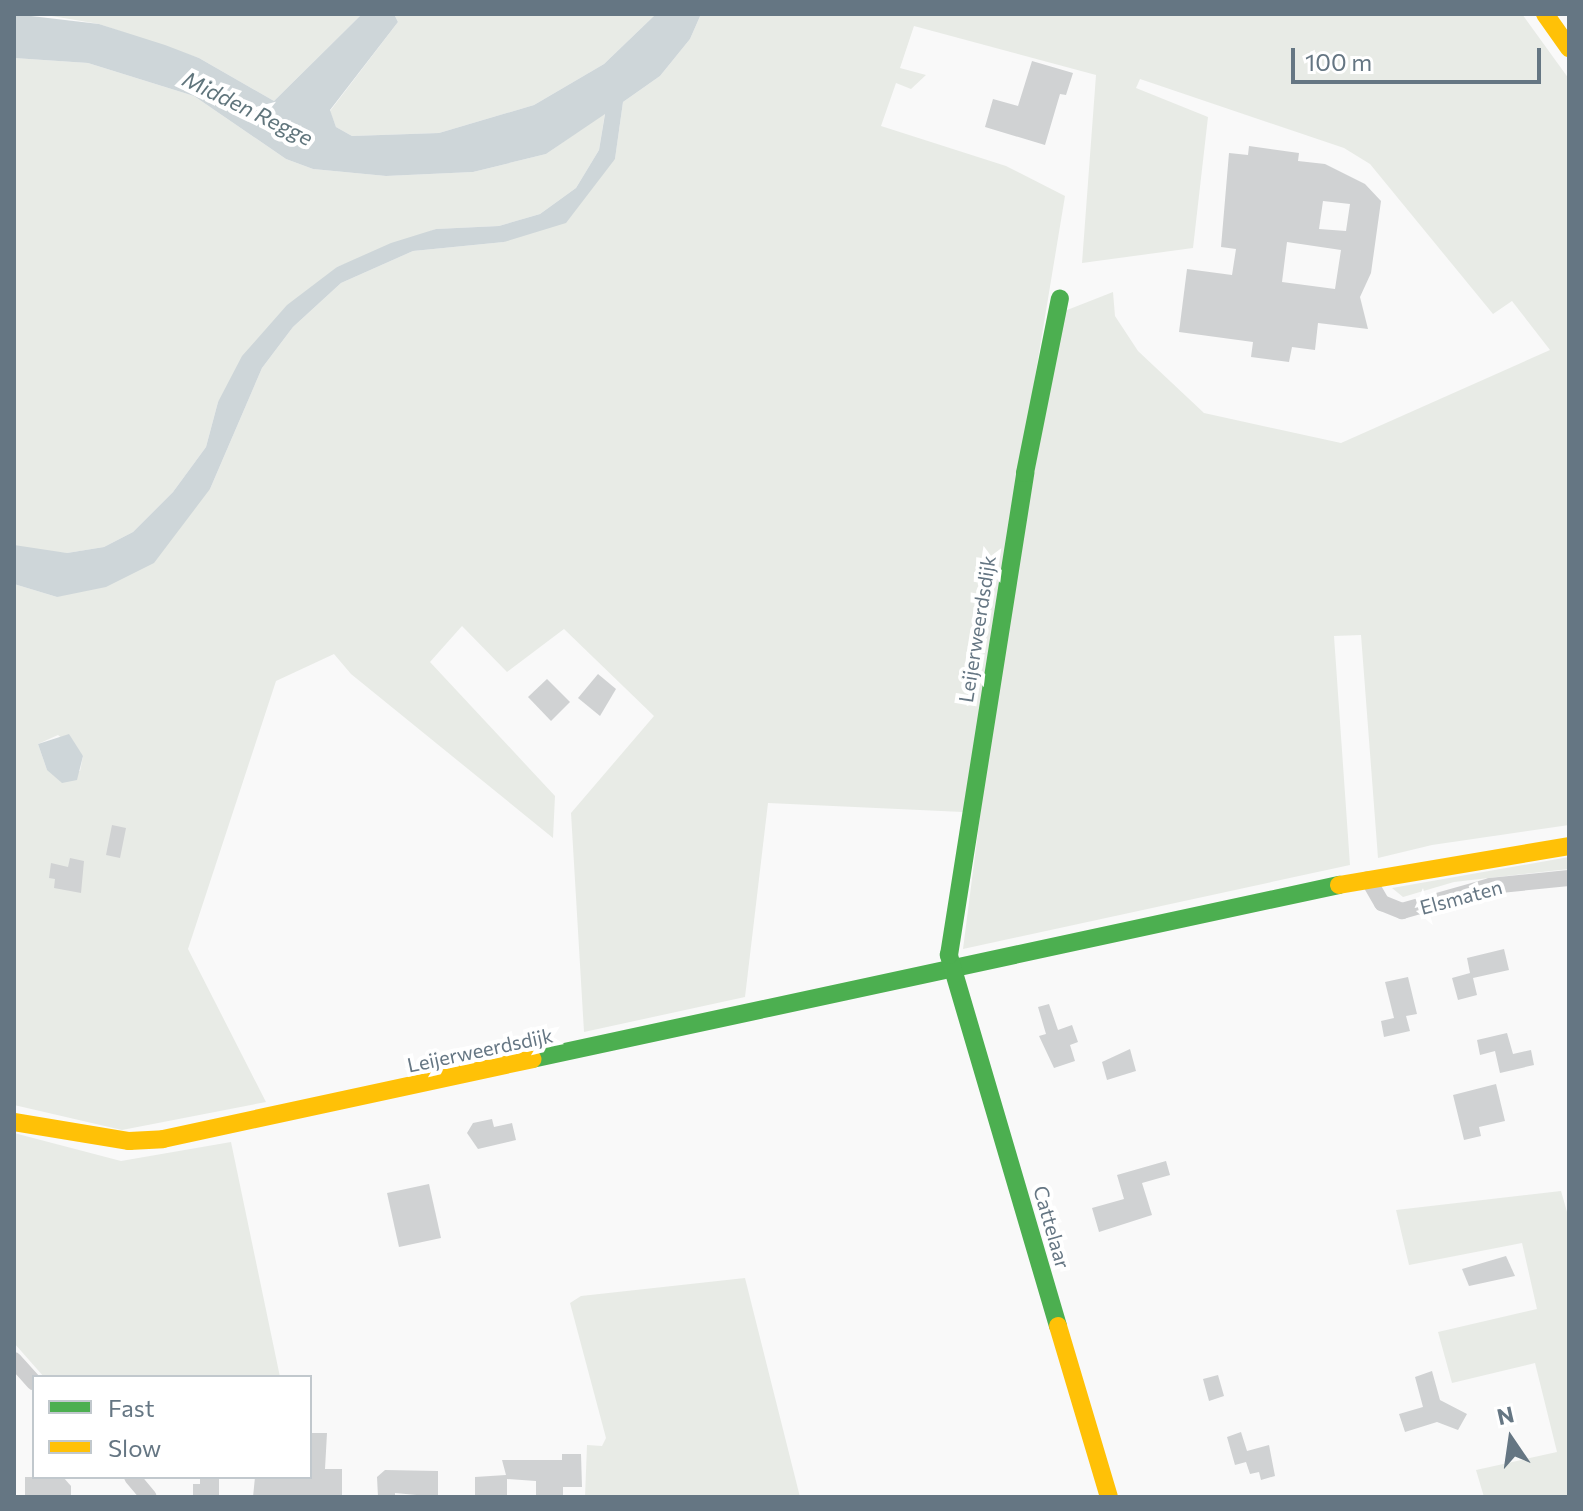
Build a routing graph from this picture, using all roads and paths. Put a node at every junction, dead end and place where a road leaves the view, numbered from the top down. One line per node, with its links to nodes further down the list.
1 (1545, 14): 2 (street)
2 (1569, 48)
3 (1060, 298): 7 (street, Leijerweerdsdijk)
4 (1569, 846): 6 (street, Leijerweerdsdijk)
5 (1569, 878): 6 (street, Elsmaten)
6 (1368, 879): 7 (street, Leijerweerdsdijk)
7 (953, 969): 8 (street, Leijerweerdsdijk); 13 (street, Cattelaar)
8 (14, 1122)
9 (14, 1360): 10 (street)
10 (32, 1380)
11 (134, 1479): 12 (street)
12 (149, 1497)
13 (1109, 1497)

